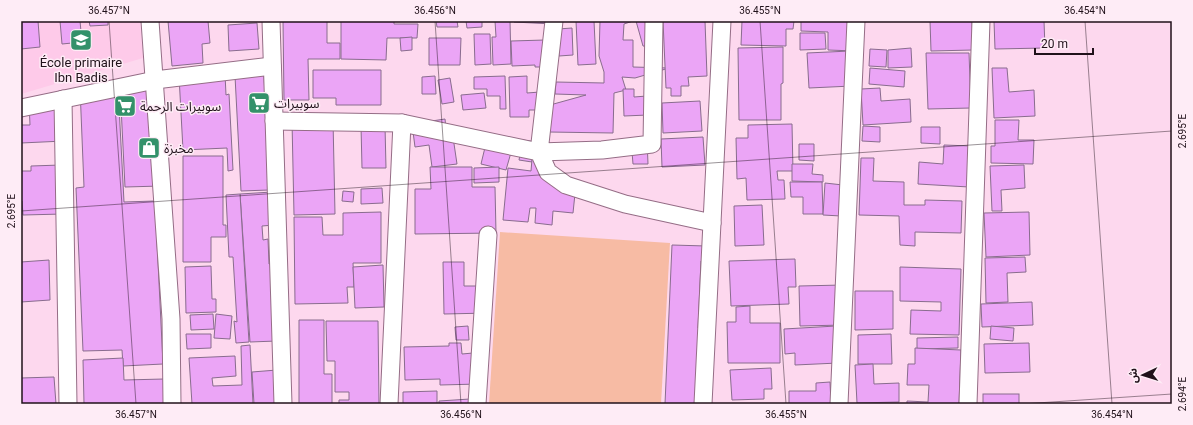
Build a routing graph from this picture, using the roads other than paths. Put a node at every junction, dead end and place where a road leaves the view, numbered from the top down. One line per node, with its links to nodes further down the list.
1 (150, 21): 9 (street)
2 (271, 21): 8 (street)
3 (554, 21): 14 (street)
4 (654, 21): 14 (street)
5 (722, 21): 15 (street)
6 (856, 21): 23 (street)
7 (981, 21): 24 (street)
8 (272, 66): 9 (street); 12 (street)
9 (155, 80): 10 (street); 18 (street)
10 (63, 99): 11 (street); 17 (street)
11 (21, 108)
12 (274, 121): 13 (street); 19 (street)
13 (402, 123): 14 (street); 20 (street)
14 (539, 152): 15 (street)
15 (712, 223): 22 (street)
16 (488, 236): 21 (street)
17 (68, 404)
18 (172, 404)
19 (283, 404)
20 (389, 404)
21 (477, 404)
22 (703, 404)
23 (839, 404)
24 (968, 404)

